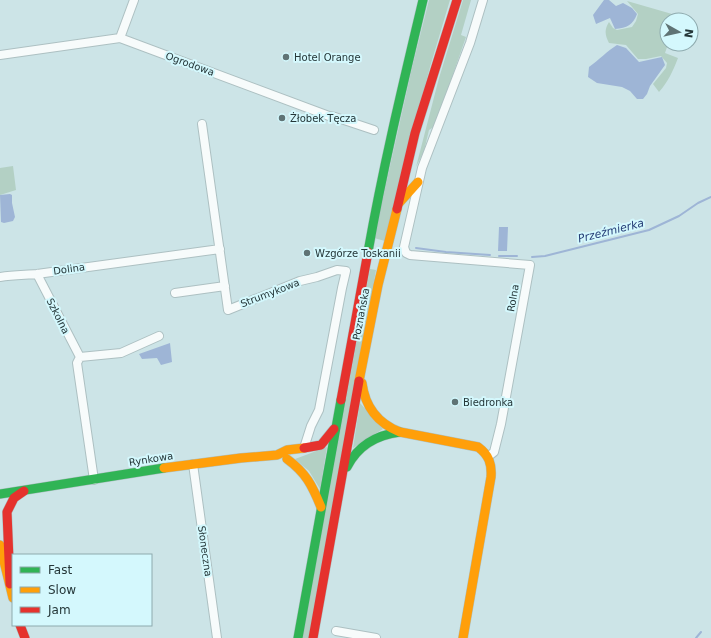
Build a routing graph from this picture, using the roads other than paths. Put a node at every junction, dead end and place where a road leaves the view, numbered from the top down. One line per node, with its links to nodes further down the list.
1 (134, 0): 5 (street)
2 (423, 0): 19 (main road, Poznańska)
3 (456, 0): 10 (main road, Poznańska)
4 (482, 0): 9 (street)
5 (120, 38): 6 (street, Ogrodowa); 8 (street, Ogrodowa)
6 (0, 56)
7 (202, 124): 11 (street)
8 (374, 130)
9 (418, 182): 10 (main road); 23 (street, Rolna)
10 (395, 214): 18 (main road, Poznańska)
11 (220, 249): 12 (street, Dolina); 14 (street)
12 (37, 274): 13 (street, Dolina); 17 (street, Szkolna)
13 (0, 277)
14 (225, 286): 15 (street); 21 (street, Strumykowa)
15 (175, 293)
16 (159, 336): 17 (street)
17 (80, 357): 26 (street)
18 (362, 368): 20 (main road); 27 (main road, Poznańska)
19 (336, 427): 21 (main road); 30 (main road, Poznańska)
20 (400, 432): 23 (main road); 27 (main road)
21 (304, 448): 22 (main road, Rynkowa); 24 (main road)
22 (277, 455): 24 (main road); 25 (main road, Rynkowa)
23 (488, 456): 42 (main road)
24 (287, 459): 30 (main road)
25 (193, 464): 26 (main road, Rynkowa); 38 (street, Słoneczna)
26 (94, 480): 28 (main road, Rynkowa)
27 (340, 487): 40 (main road, Poznańska)
28 (26, 490): 29 (main road, Rynkowa); 31 (main road)
29 (0, 495): 31 (main road)
30 (321, 508): 39 (main road, Poznańska)
31 (7, 518): 33 (main road)
32 (0, 545): 33 (main road)
33 (10, 584): 34 (main road)
34 (12, 593)
35 (20, 626): 37 (main road)
36 (336, 631): 41 (street)
37 (25, 638)
38 (217, 638)
39 (298, 638)
40 (313, 638)
41 (376, 638)
42 (463, 638)

